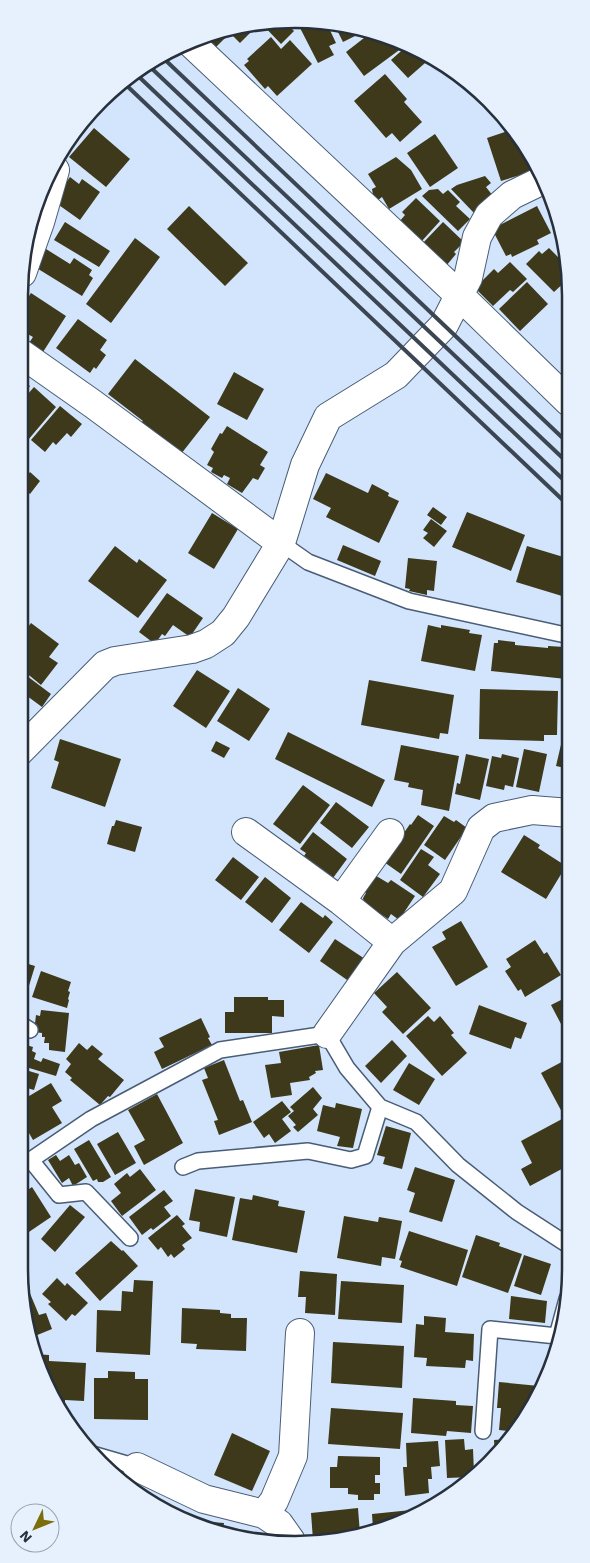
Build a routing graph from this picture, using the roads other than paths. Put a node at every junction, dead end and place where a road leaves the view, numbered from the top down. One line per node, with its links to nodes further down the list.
1 (195, 47): 3 (street)
2 (537, 183): 3 (street)
3 (460, 296): 5 (street); 6 (street)
4 (28, 358): 6 (street)
5 (562, 395)
6 (281, 543): 7 (lane); 8 (street)
7 (562, 634)
8 (28, 743)
9 (562, 812): 13 (street)
10 (246, 832): 12 (street)
11 (390, 833): 12 (street)
12 (341, 901): 13 (street)
13 (392, 942): 14 (street)
14 (327, 1034): 15 (lane); 16 (lane)
15 (380, 1107): 17 (lane); 20 (lane)
16 (28, 1161)
17 (183, 1167)
18 (28, 1168): 19 (lane)
19 (130, 1238)
20 (562, 1241)
21 (300, 1333): 26 (street)
22 (553, 1336): 23 (lane)
23 (483, 1431)
24 (108, 1459): 25 (lane)
25 (137, 1467): 26 (street)
26 (264, 1514): 27 (street)
27 (287, 1536)

